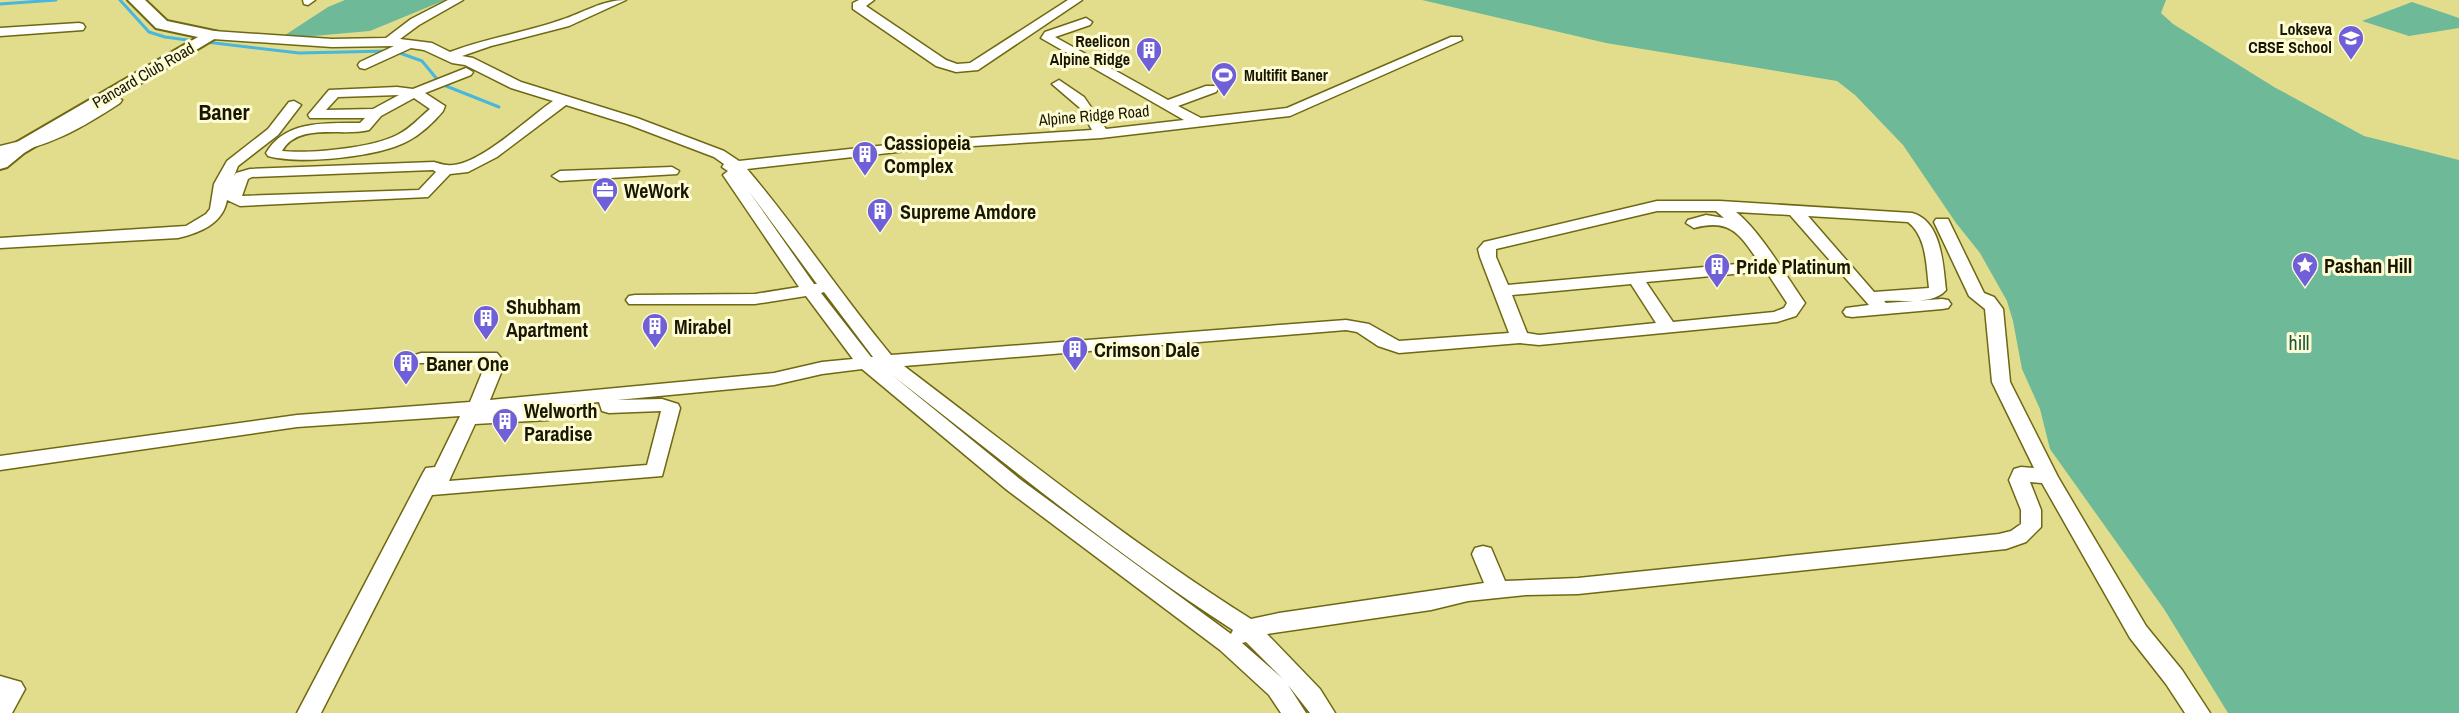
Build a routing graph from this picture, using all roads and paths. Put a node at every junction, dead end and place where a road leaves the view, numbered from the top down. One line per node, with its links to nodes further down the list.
1 (136, 0): 9 (main road, Pancard Club Road)
2 (457, 0): 11 (street)
3 (620, 0): 12 (street)
4 (868, 0): 5 (street)
5 (1076, 0)
6 (1086, 22): 20 (street)
7 (79, 27): 8 (street)
8 (0, 32)
9 (212, 36): 11 (street); 24 (main road, Pancard Club Road)
10 (1456, 40): 22 (street, Alpine Ridge Road)
11 (396, 47): 12 (street); 13 (street)
12 (457, 63): 16 (street); 18 (street)
13 (365, 65)
14 (1059, 84): 23 (street)
15 (1211, 89): 20 (street)
16 (414, 93): 21 (street); 21 (street); 21 (street)
17 (115, 100): 24 (street)
18 (560, 103): 27 (street); 28 (street)
19 (294, 105): 36 (street)
20 (1167, 105): 22 (street)
21 (376, 113)
22 (1199, 123): 23 (street, Alpine Ridge Road)
23 (1101, 134): 27 (street, Alpine Ridge Road)
24 (18, 149): 25 (street); 26 (main road, Pancard Club Road)
25 (0, 150)
26 (0, 163)
27 (728, 167): 39 (street); 40 (street)
28 (446, 170): 28 (street)
29 (672, 171): 30 (street)
30 (560, 176)
31 (1720, 206): 32 (street); 35 (street); 41 (street)
32 (1795, 211): 43 (street); 43 (street)
33 (1942, 222): 55 (street)
34 (1694, 223): 35 (street)
35 (1746, 231): 37 (street)
36 (0, 243)
37 (1772, 266): 38 (street); 46 (street)
38 (1644, 277)
39 (828, 286): 40 (street); 49 (street)
40 (810, 290): 42 (street); 50 (street)
41 (1501, 291): 46 (street); 47 (street)
42 (635, 300)
43 (1876, 303): 44 (street); 45 (street)
44 (1942, 304)
45 (1851, 312)
46 (1668, 328): 47 (street)
47 (1520, 338): 49 (street)
48 (420, 359): 53 (street)
49 (887, 362): 50 (street); 58 (street)
50 (866, 363): 51 (street); 59 (street)
51 (608, 395): 52 (street); 52 (street)
52 (552, 401): 53 (street)
53 (471, 409): 54 (street); 62 (street)
54 (0, 463)
55 (2048, 477): 57 (street); 65 (street)
56 (1483, 554): 57 (street)
57 (1498, 590): 58 (street)
58 (1248, 629): 59 (street); 64 (street)
59 (1228, 644): 63 (street)
60 (0, 686): 61 (street)
61 (0, 711)
62 (309, 713)
63 (1294, 713)
64 (1323, 713)
65 (2198, 713)

